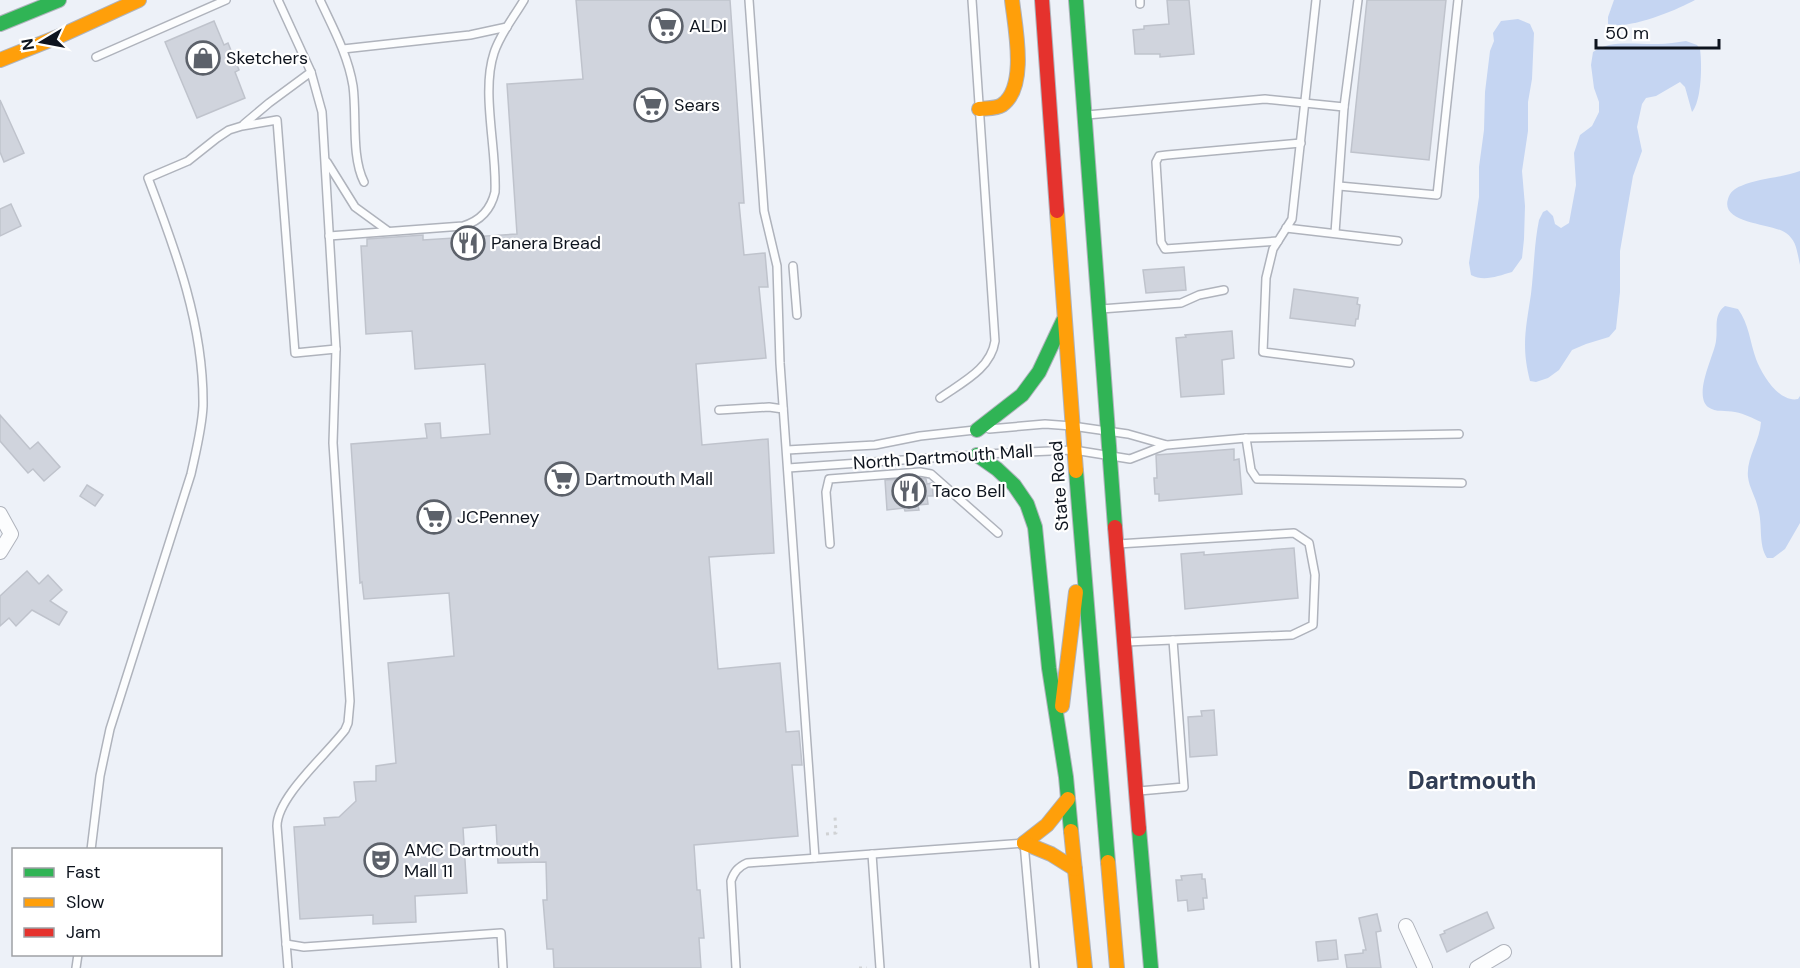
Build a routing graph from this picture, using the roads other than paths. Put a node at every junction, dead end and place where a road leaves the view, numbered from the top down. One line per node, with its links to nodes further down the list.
1 (59, 0): 15 (main road)
2 (139, 0): 19 (main road)
3 (226, 0): 18 (lane)
4 (278, 0): 20 (lane)
5 (320, 0): 17 (lane)
6 (524, 0): 16 (lane)
7 (749, 0): 44 (lane)
8 (972, 0): 23 (lane)
9 (1012, 0): 23 (main road)
10 (1042, 0): 40 (main road, State Road)
11 (1076, 0): 24 (main road)
12 (1316, 0): 21 (lane)
13 (1358, 0): 22 (lane)
14 (1458, 0): 29 (lane)
15 (0, 24)
16 (507, 27): 17 (lane); 31 (lane)
17 (343, 49): 28 (lane)
18 (96, 57)
19 (0, 60)
20 (311, 72): 25 (lane); 27 (lane)
21 (1305, 103): 22 (lane); 24 (lane); 26 (lane)
22 (1344, 107): 29 (lane)
23 (979, 109): 43 (lane)
24 (1085, 115): 38 (main road)
25 (242, 126): 41 (lane); 70 (lane)
26 (1300, 143): 30 (lane); 34 (lane)
27 (326, 160): 31 (lane); 33 (lane)
28 (364, 182)
29 (1339, 186): 32 (lane)
30 (1286, 228): 32 (lane); 34 (lane)
31 (388, 232): 33 (lane)
32 (1335, 233): 35 (lane)
33 (329, 236): 41 (lane)
34 (1278, 241): 42 (lane)
35 (1398, 241)
36 (793, 266): 39 (lane)
37 (1224, 290): 38 (lane)
38 (1098, 309): 48 (main road)
39 (797, 315)
40 (1064, 318): 46 (main road, State Road); 47 (main road)
41 (336, 349): 75 (lane)
42 (1350, 363)
43 (940, 398)
44 (783, 409): 45 (lane); 52 (lane)
45 (719, 410)
46 (1072, 426): 47 (lane, North Dartmouth Mall); 48 (lane, North Dartmouth Mall); 53 (main road, State Road)
47 (977, 430): 52 (lane, North Dartmouth Mall)
48 (1107, 430): 51 (lane, North Dartmouth Mall); 55 (main road)
49 (1459, 434): 50 (lane)
50 (1246, 438): 51 (lane); 57 (lane)
51 (1167, 445): 55 (lane, North Dartmouth Mall)
52 (787, 450): 56 (lane)
53 (1074, 450): 54 (lane, North Dartmouth Mall); 55 (lane, North Dartmouth Mall); 62 (main road, State Road)
54 (977, 455): 56 (lane, North Dartmouth Mall); 66 (main road)
55 (1109, 455): 61 (main road)
56 (788, 468): 72 (lane)
57 (1462, 483)
58 (0, 514): 63 (street)
59 (998, 533): 60 (lane)
60 (830, 544)
61 (1116, 544): 64 (lane); 65 (main road)
62 (1082, 550): 66 (main road); 83 (main road, State Road)
63 (0, 552)
64 (1173, 640): 65 (lane); 67 (lane)
65 (1123, 643): 67 (main road)
66 (1059, 728): 68 (main road)
67 (1135, 792): 84 (main road)
68 (1068, 799): 69 (main road); 73 (main road)
69 (1024, 843): 71 (lane); 73 (main road); 81 (lane)
70 (90, 848)
71 (872, 854): 72 (lane); 80 (lane)
72 (815, 858): 79 (lane)
73 (1075, 869): 82 (main road)
74 (1407, 926): 85 (street)
75 (286, 944): 77 (lane); 78 (lane)
76 (1504, 952): 86 (street)
77 (288, 968)
78 (503, 968)
79 (736, 968)
80 (880, 968)
81 (1035, 968)
82 (1085, 968)
83 (1117, 968)
84 (1150, 968)
85 (1425, 968)
86 (1477, 968)

